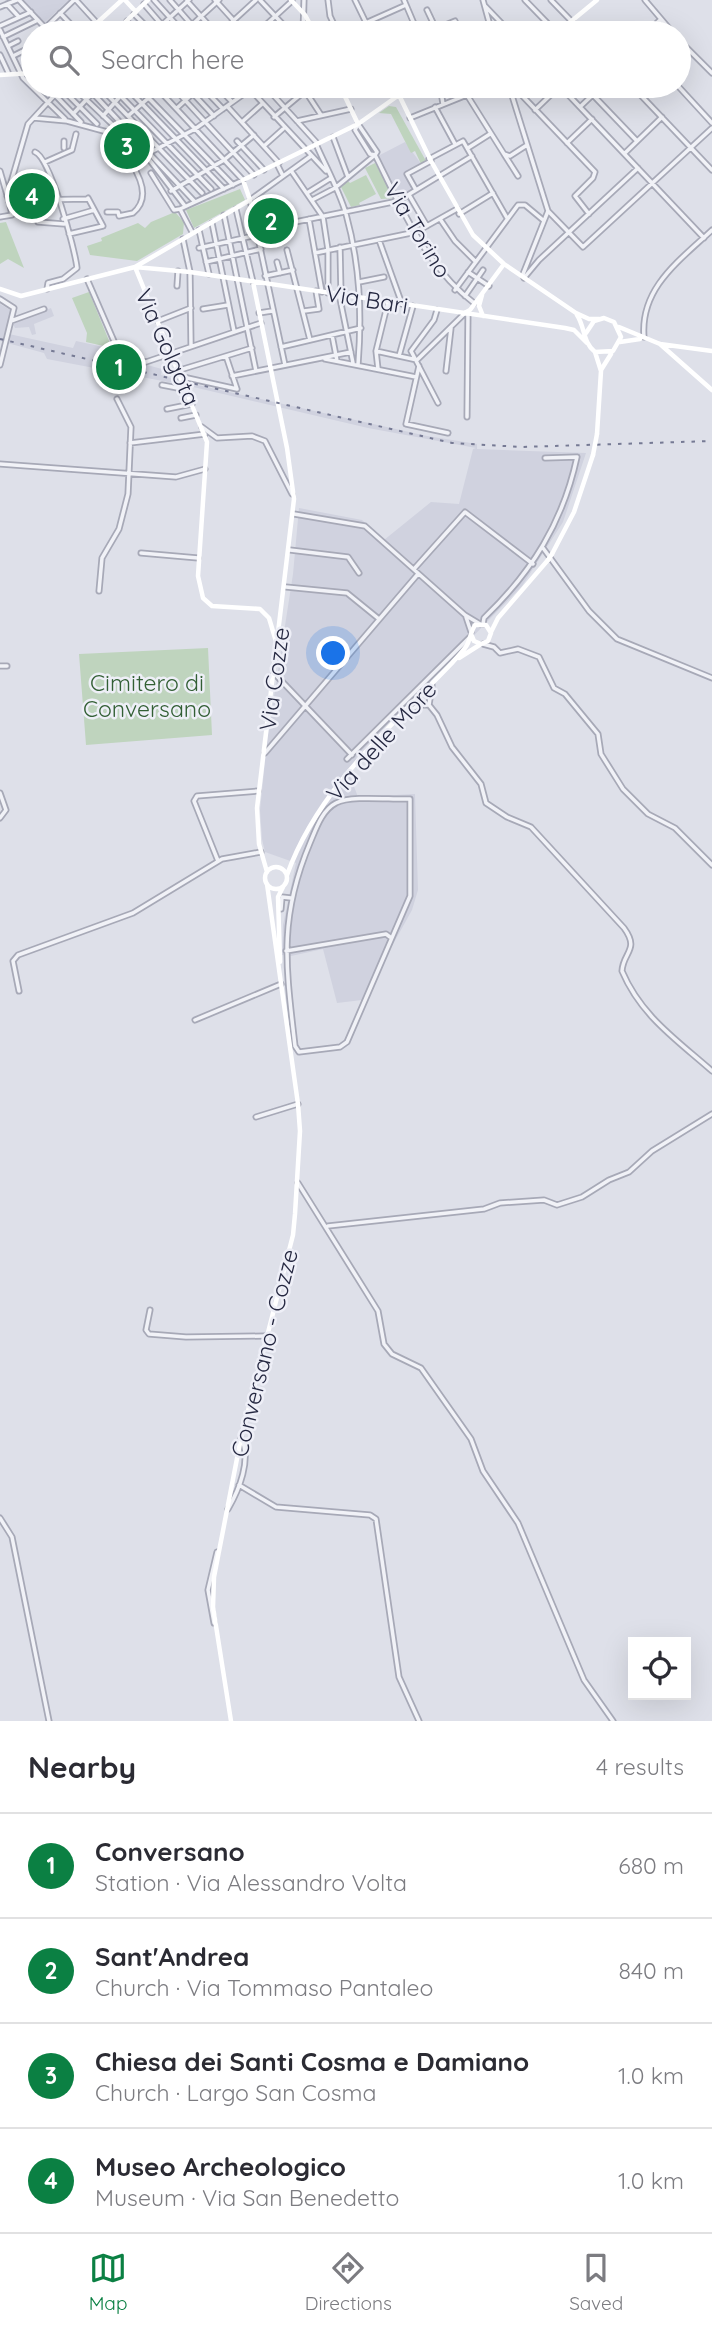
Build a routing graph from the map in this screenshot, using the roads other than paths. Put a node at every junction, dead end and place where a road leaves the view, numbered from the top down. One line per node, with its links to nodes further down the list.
1 (18, 0): 20 (street); 25 (street)
2 (75, 0): 26 (street); 37 (street)
3 (123, 0): 27 (main road); 38 (main road)
4 (154, 0): 32 (street)
5 (170, 0): 23 (street)
6 (258, 0): 29 (street); 47 (street)
7 (304, 0): 28 (street)
8 (328, 0): 52 (street)
9 (355, 0): 53 (street)
10 (483, 0): 21 (street)
11 (526, 0): 59 (street)
12 (551, 0): 60 (street)
13 (597, 0): 61 (main road)
14 (645, 0): 34 (street)
15 (187, 1): 23 (street); 31 (street)
16 (217, 1): 31 (street); 47 (street)
17 (292, 1): 28 (main road); 29 (street)
18 (146, 2): 27 (main road); 41 (street)
19 (405, 2): 54 (street); 55 (street)
20 (7, 4): 22 (street); 30 (street)
21 (485, 6): 57 (street); 58 (street)
22 (0, 8)
23 (178, 9): 32 (street); 44 (street)
24 (427, 10): 56 (street)
25 (30, 12): 30 (street); 33 (street)
26 (61, 13): 35 (street); 36 (street)
27 (135, 13): 39 (main road); 40 (street)
28 (306, 15): 50 (street); 51 (main road)
29 (276, 16): 48 (street); 49 (street)
30 (19, 17): 62 (street)
31 (201, 17): 45 (street); 46 (street)
32 (170, 18): 42 (street); 43 (street)
33 (38, 20)
34 (660, 20)
35 (52, 21)
36 (68, 21)
37 (95, 21)
38 (99, 21)
39 (127, 21)
40 (142, 21)
41 (159, 21)
42 (167, 21)
43 (173, 21)
44 (188, 21)
45 (196, 21)
46 (205, 21)
47 (234, 21)
48 (270, 21)
49 (280, 21)
50 (305, 21)
51 (310, 21)
52 (333, 21)
53 (365, 21)
54 (370, 21)
55 (413, 21)
56 (432, 21)
57 (489, 21)
58 (499, 21)
59 (546, 21)
60 (571, 21)
61 (575, 21)
62 (0, 28): 64 (street)
63 (21, 28): 64 (street)
64 (3, 37): 66 (street)
65 (18, 41): 66 (street)
66 (8, 46): 70 (street)
67 (21, 52): 70 (street)
68 (691, 52): 73 (street)
69 (0, 55): 71 (street)
70 (13, 56): 72 (street)
71 (5, 73): 72 (main road)
72 (20, 73)
73 (712, 73)
74 (44, 98): 111 (street)
75 (52, 98): 111 (street)
76 (58, 98): 129 (street)
77 (72, 98): 119 (street)
78 (97, 98): 126 (street)
79 (110, 98): 114 (street)
80 (118, 98): 114 (street)
81 (124, 98): 127 (street)
82 (137, 98): 116 (street)
83 (149, 98): 116 (street); 152 (street)
84 (168, 98): 123 (street)
85 (187, 98): 110 (street)
86 (198, 98): 133 (street)
87 (214, 98): 124 (street)
88 (229, 98): 112 (street)
89 (238, 98): 112 (street)
90 (257, 98): 117 (street)
91 (276, 98): 121 (street)
92 (293, 98): 121 (street)
93 (310, 98): 130 (street)
94 (346, 98): 125 (main road)
95 (394, 98): 113 (main road)
96 (399, 98): 115 (main road)
97 (400, 98): 137 (main road)
98 (442, 98): 118 (street)
99 (457, 98): 118 (street)
100 (469, 98): 151 (street)
101 (514, 98): 163 (street)
102 (523, 98): 128 (street)
103 (548, 98): 128 (street)
104 (572, 98): 120 (street)
105 (589, 98): 120 (street)
106 (596, 98): 157 (street)
107 (644, 98): 135 (street)
108 (688, 98): 146 (street)
109 (86, 99): 119 (street); 131 (street)
110 (185, 100): 123 (street); 142 (street)
111 (48, 102): 136 (street); 139 (street)
112 (233, 102): 124 (street)
113 (388, 102): 115 (main road); 145 (main road)
114 (114, 103): 126 (street); 132 (street)
115 (398, 103): 137 (main road)
116 (142, 104): 127 (street); 155 (street)
117 (262, 104): 134 (street); 143 (street)
118 (443, 104): 122 (street)
119 (79, 106): 129 (street); 144 (street)
120 (580, 106): 138 (street)
121 (285, 107): 134 (street); 140 (street)
122 (435, 107): 137 (street); 162 (street)
123 (176, 108): 149 (street)
124 (225, 108): 133 (street); 143 (street)
125 (351, 109): 130 (street); 145 (main road)
126 (108, 110): 131 (street); 171 (street)
127 (135, 110): 132 (street); 160 (street)
128 (535, 110): 159 (street)
129 (73, 114): 141 (street)
130 (321, 115): 140 (street)
131 (103, 116): 147 (street)
132 (128, 116): 165 (street)
133 (214, 116): 142 (street)
134 (274, 117): 148 (street)
135 (662, 117): 157 (street); 167 (street)
136 (34, 118): 139 (street); 212 (street)
137 (408, 119): 180 (main road)
138 (592, 119): 159 (street); 173 (street)
139 (67, 121): 227 (street)
140 (297, 121): 161 (street)
141 (80, 122)
142 (206, 122): 149 (street); 172 (street)
143 (242, 122): 153 (street)
144 (97, 124)
145 (358, 124): 154 (main road); 175 (street); 175 (street)
146 (712, 126): 167 (street)
147 (116, 127)
148 (284, 128): 164 (street); 168 (street)
149 (195, 129): 152 (street); 179 (street)
150 (76, 134): 169 (street)
151 (491, 134): 166 (street); 174 (street)
152 (184, 135): 155 (street); 183 (street)
153 (254, 135): 158 (street); 164 (street)
154 (333, 136): 161 (main road); 196 (street)
155 (176, 139): 160 (street); 188 (street)
156 (64, 141): 169 (street)
157 (637, 141): 173 (street)
158 (239, 143): 172 (street); 185 (street)
159 (568, 143): 225 (street)
160 (167, 144): 165 (street); 192 (street)
161 (317, 144): 168 (main road); 194 (street)
162 (455, 144): 166 (street); 180 (street)
163 (527, 145): 174 (street); 222 (street)
164 (264, 146): 182 (street)
165 (158, 148): 171 (street); 198 (street)
166 (468, 148): 177 (street)
167 (691, 148): 186 (street); 200 (street)
168 (304, 150): 176 (street); 182 (main road)
169 (65, 151): 181 (street)
170 (35, 152): 181 (street)
171 (149, 153): 202 (street)
172 (233, 153): 179 (street); 191 (street)
173 (625, 153): 184 (street)
174 (505, 154): 195 (street)
175 (374, 155): 196 (street); 217 (street, Via Torino)
176 (311, 156): 189 (street); 194 (street)
177 (472, 156): 197 (street); 209 (street)
178 (148, 158): 206 (street)
179 (224, 160): 183 (street); 199 (street)
180 (430, 160): 197 (main road); 205 (street)
181 (44, 162): 213 (street)
182 (278, 163): 185 (main road); 193 (street)
183 (215, 167): 188 (street); 201 (street)
184 (639, 167): 200 (street); 225 (street)
185 (264, 170): 191 (main road)
186 (712, 170)
187 (0, 171): 212 (street)
188 (207, 171): 192 (street); 204 (street)
189 (291, 171): 193 (street); 208 (street)
190 (151, 173): 219 (street)
191 (254, 175): 199 (main road)
192 (198, 176): 198 (street); 207 (street)
193 (283, 176): 214 (street)
194 (330, 176): 203 (street); 208 (street)
195 (518, 176)
196 (348, 177): 203 (street)
197 (439, 177): 205 (street); 223 (main road)
198 (190, 181): 202 (street); 210 (street)
199 (244, 182): 201 (street); 214 (main road)
200 (654, 183): 242 (street); 247 (street)
201 (233, 185): 204 (street)
202 (181, 186): 206 (street); 218 (street)
203 (335, 188): 216 (street); 224 (street)
204 (223, 189): 207 (street)
205 (416, 190): 211 (street)
206 (172, 191): 219 (street)
207 (213, 191): 210 (street)
208 (307, 193): 216 (street)
209 (493, 193): 223 (street); 230 (street)
210 (204, 195): 218 (street)
211 (409, 195): 217 (street); 237 (street)
212 (8, 196): 228 (street)
213 (59, 199): 215 (street); 221 (street); 233 (street)
214 (249, 199): 220 (main road); 244 (street)
215 (30, 200)
216 (312, 200): 229 (street)
217 (398, 201): 224 (street); 241 (street, Via Torino)
218 (195, 202): 219 (street)
219 (182, 208): 240 (street)
220 (236, 208): 226 (main road); 246 (street)
221 (95, 210): 227 (street); 233 (street)
222 (548, 211): 234 (street); 242 (street)
223 (458, 212): 232 (street); 254 (main road)
224 (345, 213): 229 (street); 251 (street)
225 (589, 214): 242 (street)
226 (223, 215): 236 (main road); 249 (street)
227 (100, 216): 243 (street)
228 (0, 217)
229 (323, 217): 231 (street); 257 (street)
230 (507, 218): 234 (street); 254 (street)
231 (309, 219): 244 (street); 259 (street)
232 (440, 219): 237 (street); 264 (street)
233 (63, 220): 235 (street); 243 (street)
234 (543, 220): 261 (street)
235 (37, 221)
236 (211, 221): 238 (main road); 250 (street)
237 (427, 226): 241 (street)
238 (199, 228): 240 (main road); 252 (street)
239 (712, 230): 247 (street)
240 (192, 232): 245 (main road)
241 (415, 232): 248 (street); 291 (street, Via Torino)
242 (569, 232): 263 (street)
243 (69, 233): 290 (street)
244 (257, 233): 246 (street); 255 (street)
245 (183, 237): 268 (main road); 272 (street)
246 (244, 238): 249 (street); 258 (street)
247 (704, 238): 323 (street)
248 (379, 239): 251 (street); 298 (street)
249 (231, 241): 250 (street); 260 (street)
250 (216, 244): 252 (street); 262 (street)
251 (352, 244): 253 (street); 284 (street)
252 (201, 247): 265 (street)
253 (340, 247): 257 (street); 293 (street)
254 (485, 248): 264 (street); 267 (main road)
255 (261, 249): 258 (street); 276 (street)
256 (287, 250): 269 (street)
257 (328, 250): 259 (street); 292 (street)
258 (247, 253): 260 (street); 283 (street)
259 (315, 253): 292 (street)
260 (233, 256): 262 (street); 282 (street)
261 (531, 258): 263 (street); 280 (street)
262 (219, 259): 265 (street); 277 (street)
263 (539, 260): 280 (street)
264 (475, 261): 273 (street)
265 (206, 262): 275 (street)
266 (277, 262): 274 (street)
267 (504, 264): 280 (main road); 287 (main road)
268 (138, 267): 271 (main road, Via Bari); 281 (main road); 313 (main road, Via Golgota)
269 (292, 270): 274 (street); 288 (street)
270 (483, 270): 279 (street)
271 (178, 271): 272 (main road, Via Bari); 286 (street)
272 (190, 272): 275 (main road, Via Bari); 301 (street)
273 (468, 272): 279 (street); 291 (street)
274 (279, 273): 276 (street)
275 (209, 275): 277 (main road, Via Bari)
276 (265, 276): 285 (street)
277 (222, 277): 282 (main road, Via Bari); 299 (street)
278 (384, 277): 284 (street)
279 (477, 278): 287 (street); 295 (street)
280 (524, 278): 309 (main road)
281 (87, 279): 290 (main road); 331 (street)
282 (238, 279): 283 (main road, Via Bari); 315 (street)
283 (253, 282): 285 (main road, Via Bari); 308 (main road, Via Cozze)
284 (359, 282): 294 (street)
285 (266, 284): 288 (main road, Via Bari); 305 (street)
286 (177, 286)
287 (489, 286): 307 (main road)
288 (298, 288): 292 (main road, Via Bari); 306 (street)
289 (0, 289): 290 (main road)
290 (47, 289)
291 (455, 290): 295 (street, Via Torino)
292 (322, 292): 293 (main road, Via Bari); 306 (street)
293 (340, 294): 294 (main road, Via Bari); 320 (street)
294 (362, 298): 297 (main road, Via Bari); 318 (street)
295 (467, 298): 307 (street, Via Torino)
296 (0, 299): 312 (street)
297 (388, 302): 298 (main road, Via Bari); 332 (street)
298 (402, 304): 300 (main road, Via Bari)
299 (228, 305): 303 (street); 319 (street)
300 (413, 306): 304 (main road, Via Bari); 339 (street)
301 (191, 308): 313 (street); 328 (street)
302 (44, 309): 312 (street)
303 (203, 309)
304 (437, 310): 307 (main road, Via Bari); 341 (street)
305 (272, 311): 308 (street); 329 (street)
306 (304, 311): 324 (street)
307 (471, 311): 310 (main road); 310 (main road, Via Bari); 317 (street); 364 (street)
308 (259, 313): 314 (main road, Via Cozze)
309 (576, 313): 311 (main road); 321 (main road)
310 (484, 317): 326 (main road, Via Bari)
311 (599, 319): 316 (main road); 321 (main road)
312 (11, 321): 344 (street)
313 (158, 321): 331 (main road, Via Golgota)
314 (261, 323): 315 (street); 347 (main road, Via Cozze)
315 (248, 326): 319 (street); 330 (street)
316 (618, 326): 323 (main road); 325 (main road)
317 (451, 327): 341 (street); 351 (street)
318 (361, 328): 320 (street); 343 (street)
319 (234, 331): 328 (street)
320 (347, 332): 322 (street); 335 (street)
321 (586, 333): 326 (main road)
322 (331, 335): 324 (street); 337 (street)
323 (645, 339): 325 (main road); 327 (main road)
324 (310, 340): 329 (street)
325 (620, 342): 333 (main road)
326 (587, 343): 336 (main road)
327 (660, 344): 334 (main road); 358 (main road)
328 (191, 345): 331 (street)
329 (281, 347): 345 (street)
330 (252, 348): 338 (street); 350 (street)
331 (172, 351): 349 (main road, Via Golgota)
332 (376, 351): 339 (street); 348 (street)
333 (613, 351): 336 (main road); 352 (main road)
334 (712, 351)
335 (351, 352): 337 (street); 343 (street)
336 (595, 352): 352 (main road)
337 (336, 355): 340 (street); 342 (street)
338 (226, 356): 349 (street); 353 (street)
339 (399, 356): 341 (street)
340 (320, 358): 342 (street); 345 (street)
341 (417, 360): 346 (street)
342 (337, 361): 343 (street)
343 (356, 364): 348 (street)
344 (0, 365)
345 (285, 365): 347 (street)
346 (419, 366): 355 (street); 360 (street)
347 (270, 368): 350 (street); 374 (main road, Via Cozze)
348 (378, 369): 355 (street)
349 (180, 370): 354 (main road, Via Golgota)
350 (256, 371): 353 (street)
351 (446, 371)
352 (600, 371): 387 (main road, bridge)
353 (232, 376): 354 (street)
354 (183, 377): 357 (main road, Via Golgota)
355 (416, 377): 367 (street)
356 (162, 385): 357 (street)
357 (188, 390): 361 (main road, Via Golgota)
358 (712, 390)
359 (117, 399): 369 (street)
360 (438, 402)
361 (193, 404): 362 (street); 363 (main road, Via Golgota)
362 (167, 409)
363 (198, 415): 365 (street); 366 (main road, Via Golgota)
364 (467, 417)
365 (181, 418)
366 (202, 427): 368 (main road, Via Golgota); 374 (street)
367 (448, 433)
368 (205, 434): 369 (street); 372 (main road)
369 (130, 443): 373 (street)
370 (545, 457): 376 (street)
371 (0, 464): 373 (street)
372 (205, 469): 373 (street); 379 (main road)
373 (128, 473): 385 (street)
374 (294, 499): 375 (main road, Via Cozze)
375 (295, 514): 377 (main road, Via Cozze); 381 (street)
376 (543, 548): 380 (street); 399 (street)
377 (290, 551): 382 (street); 384 (main road, Via Cozze)
378 (142, 553): 379 (street)
379 (198, 558): 394 (main road)
380 (533, 564): 381 (street); 389 (street)
381 (414, 570): 383 (street)
382 (359, 573)
383 (418, 574): 386 (street); 388 (street)
384 (286, 587): 388 (street); 394 (main road, Via Cozze)
385 (99, 590)
386 (465, 615): 389 (street); 390 (street)
387 (498, 618): 389 (main road); 391 (main road)
388 (380, 619): 402 (street)
389 (483, 625): 390 (main road); 391 (main road)
390 (470, 634): 392 (main road); 395 (main road); 405 (street)
391 (491, 635): 392 (main road); 393 (street)
392 (482, 644): 393 (street); 395 (main road)
393 (494, 647): 414 (street)
394 (278, 648): 398 (main road, Via Cozze)
395 (452, 663): 400 (main road, Via delle More)
396 (0, 666): 397 (street)
397 (7, 666)
398 (274, 673): 402 (street); 404 (main road, Via Cozze)
399 (712, 678)
400 (433, 684): 401 (street); 403 (main road, Via delle More)
401 (429, 705): 403 (street); 430 (street)
402 (306, 707): 404 (street); 405 (street)
403 (404, 713): 411 (main road, Via delle More)
404 (264, 754): 407 (main road, Via Cozze)
405 (352, 755): 406 (street)
406 (347, 759)
407 (258, 791): 410 (main road, Via Cozze); 413 (street)
408 (0, 793): 409 (street)
409 (0, 818)
410 (261, 852): 412 (main road, Via Cozze); 413 (street)
411 (292, 858): 415 (main road); 417 (main road)
412 (263, 859): 416 (main road); 418 (main road, Via Cozze)
413 (218, 861): 428 (street)
414 (712, 865)
415 (290, 866): 419 (street); 420 (main road)
416 (273, 868): 417 (main road); 418 (main road)
417 (280, 868): 420 (main road)
418 (267, 872): 421 (main road)
419 (297, 874): 420 (street); 423 (street); 424 (street)
420 (287, 875): 422 (main road)
421 (267, 884): 422 (main road); 427 (main road)
422 (283, 887): 425 (main road)
423 (291, 898): 425 (street); 426 (street)
424 (391, 937): 426 (street); 426 (street)
425 (279, 938): 427 (main road)
426 (286, 951)
427 (281, 984): 429 (street); 431 (main road, Conversano - Cozze)
428 (19, 991)
429 (195, 1020)
430 (712, 1071)
431 (298, 1104): 433 (street); 434 (main road, Conversano - Cozze)
432 (712, 1114): 435 (street)
433 (256, 1117)
434 (297, 1181): 435 (street); 437 (main road, Conversano - Cozze)
435 (327, 1226): 445 (street)
436 (150, 1310): 437 (street)
437 (265, 1336): 438 (main road, Conversano - Cozze)
438 (241, 1438): 439 (street); 440 (main road, Conversano - Cozze)
439 (239, 1485): 440 (street); 444 (street)
440 (227, 1511): 443 (main road, Conversano - Cozze)
441 (0, 1518): 442 (street)
442 (49, 1721)
443 (231, 1721)
444 (419, 1721)
445 (613, 1721)

